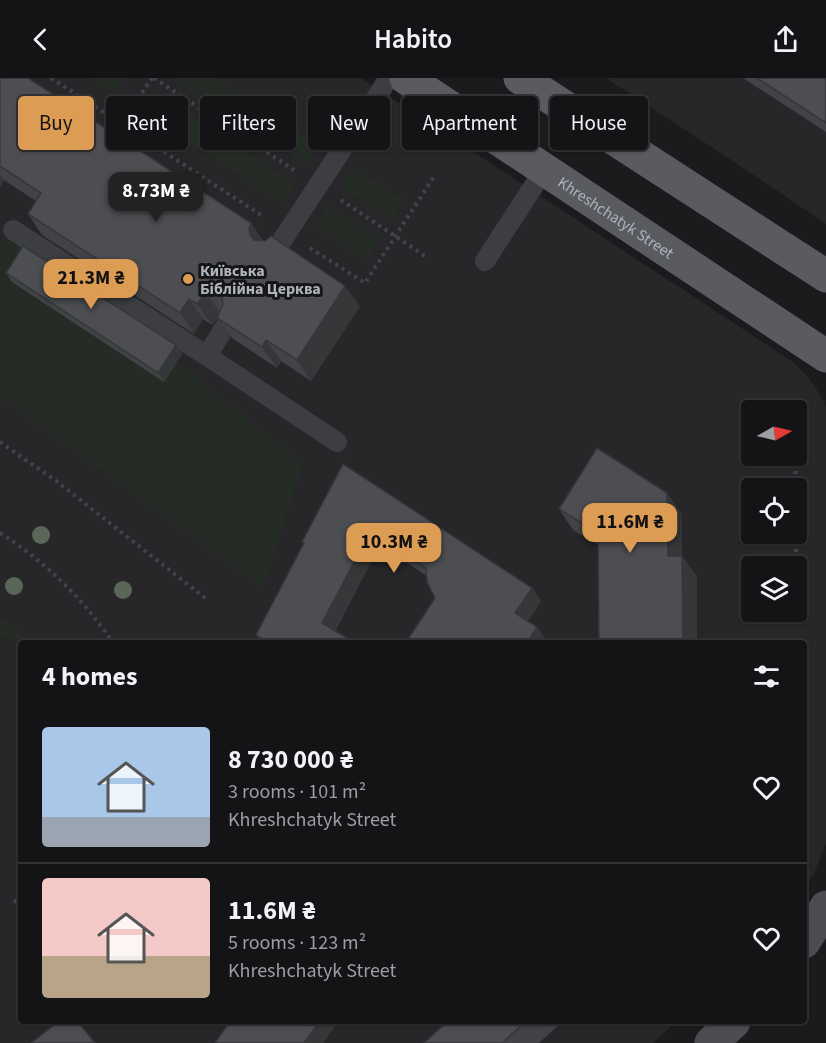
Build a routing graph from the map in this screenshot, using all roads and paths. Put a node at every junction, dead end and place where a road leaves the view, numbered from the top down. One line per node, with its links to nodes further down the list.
1 (51, 78): 7 (path)
2 (153, 78): 6 (path); 11 (path)
3 (389, 78): 11 (lane)
4 (406, 78): 9 (main road, Khreshchatyk Street)
5 (520, 78): 18 (main road)
6 (140, 96)
7 (106, 114)
8 (161, 150): 13 (path)
9 (544, 170): 17 (lane); 21 (main road, Khreshchatyk Street)
10 (435, 175): 14 (path)
11 (317, 185): 13 (lane); 14 (path)
12 (13, 230): 20 (lane)
13 (287, 232): 14 (path); 15 (lane)
14 (395, 236): 16 (path)
15 (275, 251)
16 (425, 256)
17 (485, 261)
18 (826, 276)
19 (226, 326): 20 (lane)
20 (207, 356): 23 (lane)
21 (826, 356)
22 (0, 442): 25 (path)
23 (337, 442)
24 (0, 533): 26 (path)
25 (205, 598)
26 (111, 640)
27 (826, 907): 28 (main road)
28 (807, 937)
29 (732, 1024): 30 (main road)
30 (711, 1043)

